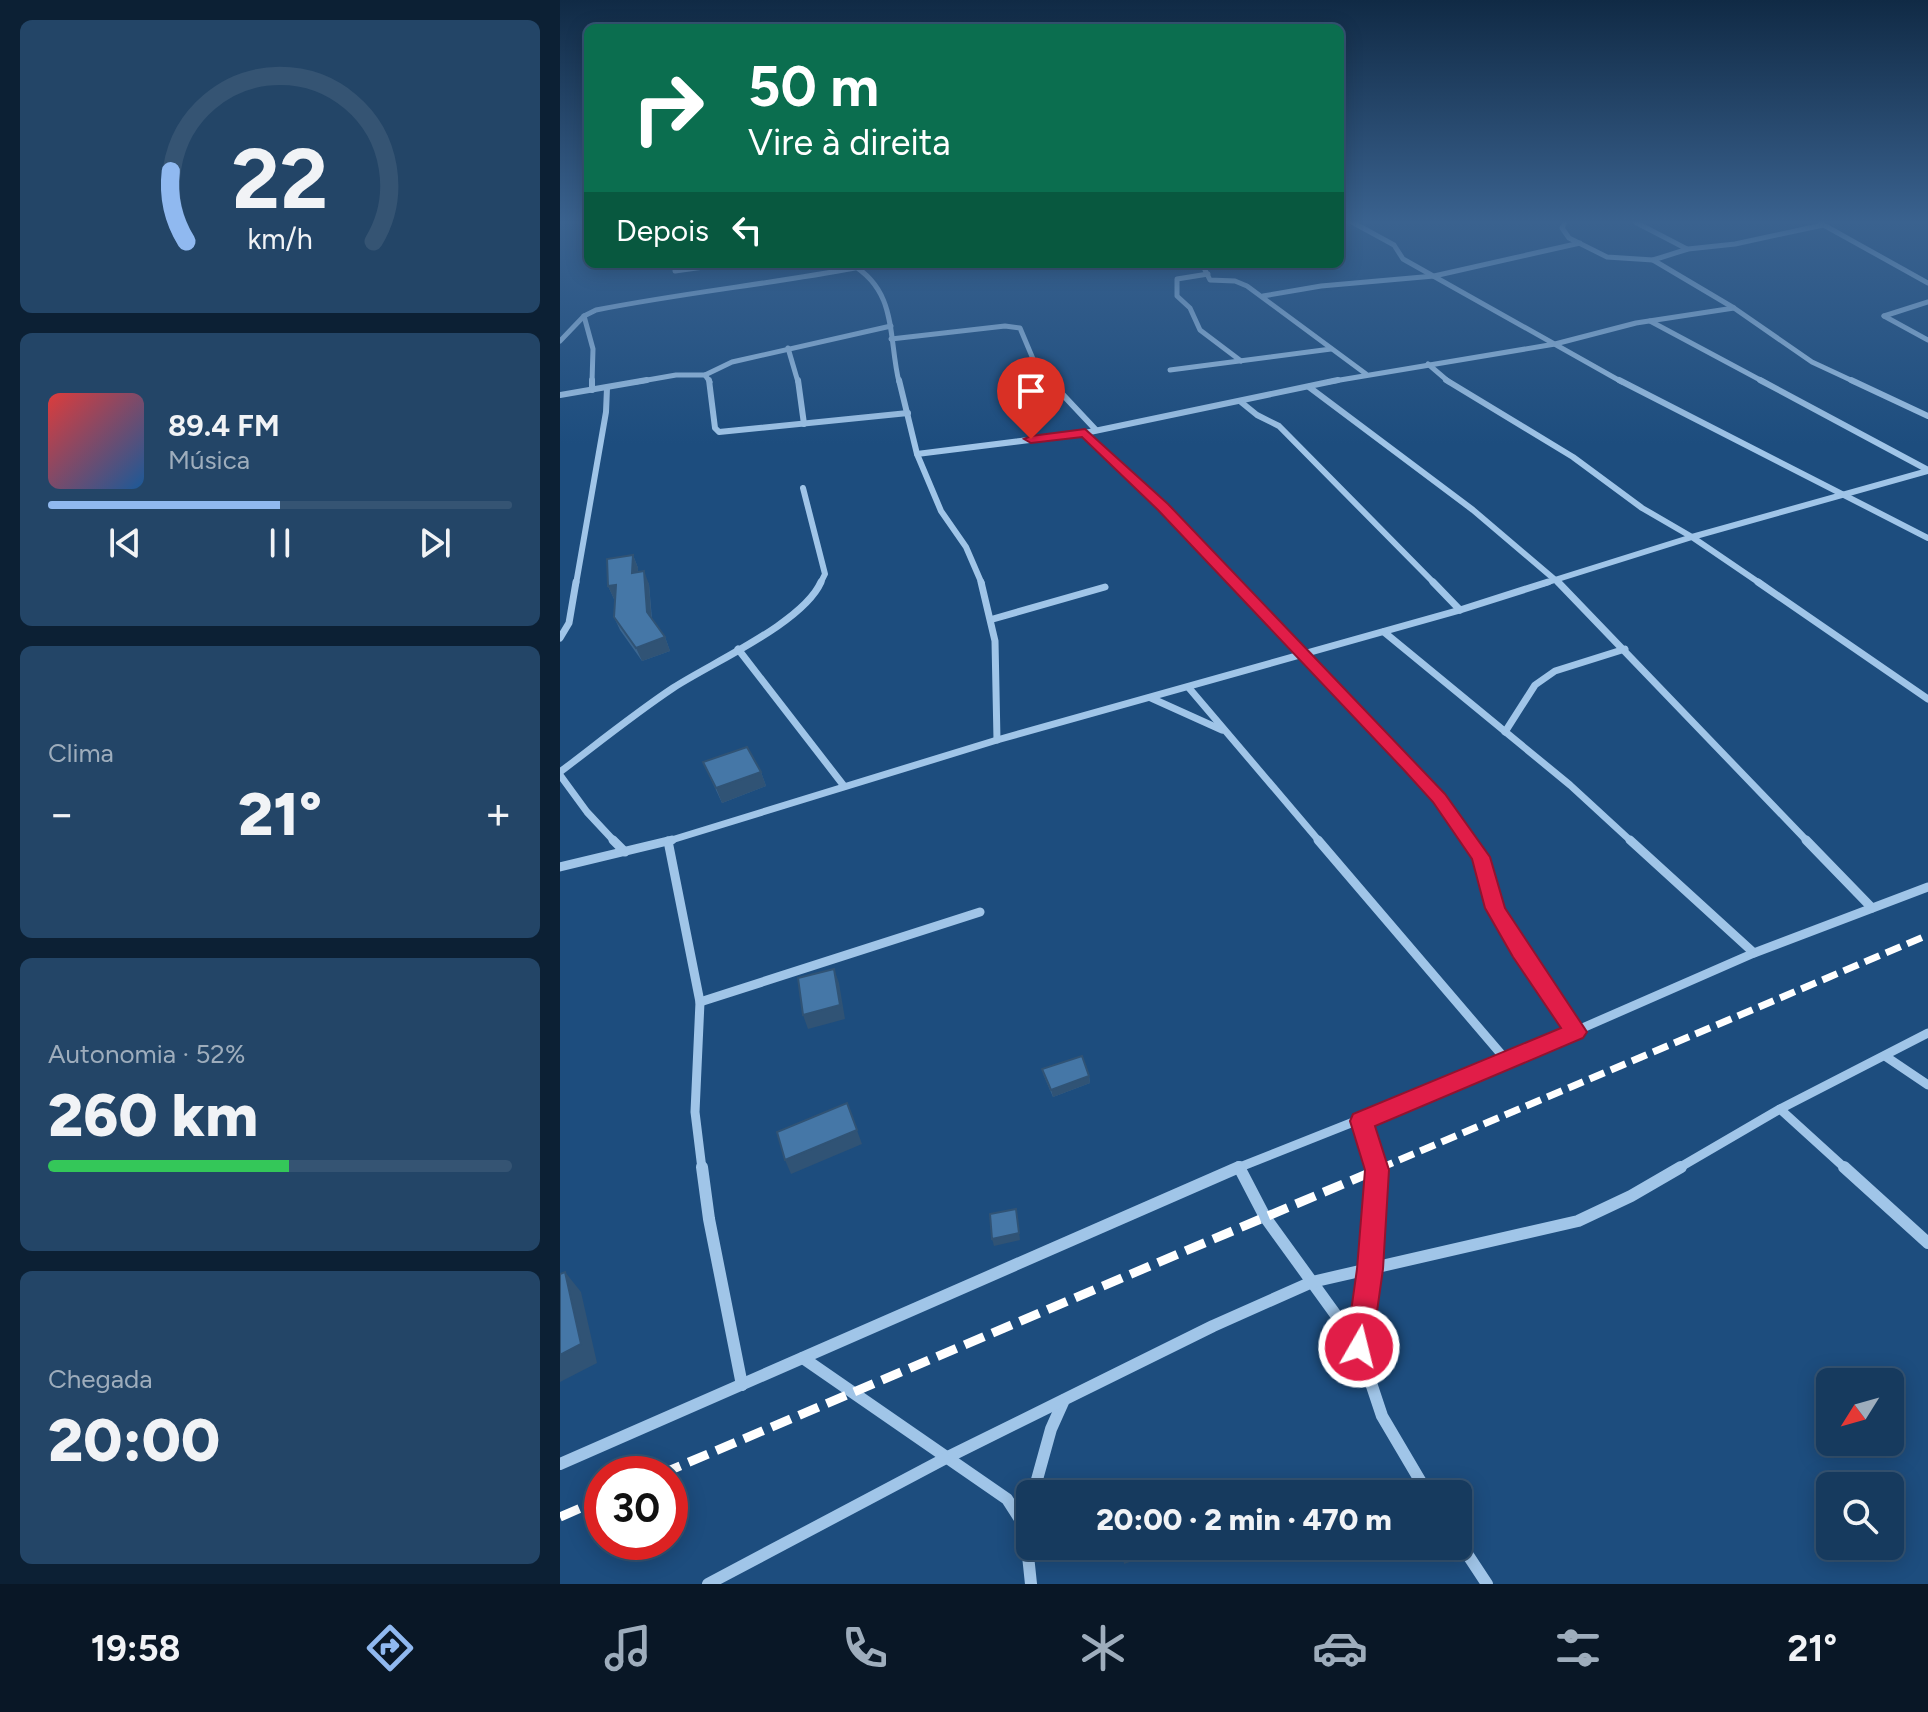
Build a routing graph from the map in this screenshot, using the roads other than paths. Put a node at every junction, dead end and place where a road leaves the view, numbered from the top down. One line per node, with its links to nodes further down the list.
1 (666, 296): 9 (street)
2 (882, 296): 11 (street)
3 (1177, 296): 18 (street)
4 (1263, 296): 17 (street)
5 (1469, 296): 15 (street)
6 (1714, 296): 8 (street)
7 (1928, 302): 13 (street)
8 (1734, 308): 10 (street); 29 (street)
9 (584, 316): 14 (street); 25 (street)
10 (1650, 321): 15 (street); 34 (street)
11 (891, 326): 12 (street); 16 (street)
12 (891, 339): 28 (street); 31 (street)
13 (1928, 340)
14 (560, 341)
15 (1555, 344): 19 (street); 36 (street)
16 (788, 348): 22 (street); 30 (street)
17 (1331, 349): 18 (street); 21 (street)
18 (1241, 361): 20 (street)
19 (1428, 364): 21 (street); 37 (street)
20 (1170, 370)
21 (1366, 374): 23 (street)
22 (705, 375): 24 (street); 30 (street)
23 (1309, 387): 27 (street); 39 (street)
24 (607, 388): 25 (street); 44 (street)
25 (592, 390): 26 (street)
26 (560, 395)
27 (1241, 402): 31 (street); 41 (street)
28 (908, 413): 30 (street); 33 (street)
29 (1928, 416)
30 (804, 424)
31 (1096, 430): 32 (street)
32 (1085, 433): 33 (street); 47 (street)
33 (917, 454): 42 (street)
34 (1928, 471): 36 (street)
35 (803, 488): 45 (street)
36 (1843, 494): 37 (street); 38 (street)
37 (1692, 537): 39 (street); 50 (street)
38 (1928, 538)
39 (1557, 581): 41 (street); 46 (street)
40 (1105, 587): 42 (street)
41 (1460, 610): 43 (street)
42 (993, 619): 53 (street)
43 (1384, 632): 47 (street); 52 (street)
44 (560, 638)
45 (738, 649): 54 (street); 55 (street)
46 (1625, 649): 52 (street); 60 (street)
47 (1303, 654): 48 (street); 64 (street)
48 (1189, 688): 49 (street); 51 (street)
49 (1150, 697): 51 (street); 53 (street)
50 (1928, 699)
51 (1224, 731): 67 (street)
52 (1505, 732): 62 (street)
53 (997, 740): 55 (street)
54 (560, 773): 57 (street)
55 (844, 786): 56 (street)
56 (668, 841): 57 (street); 63 (street)
57 (625, 852): 58 (street)
58 (560, 867)
59 (1928, 887): 60 (street)
60 (1872, 908): 62 (street)
61 (980, 912): 63 (street)
62 (1754, 953): 64 (street)
63 (700, 1002): 77 (street)
64 (1576, 1032): 67 (street)
65 (1928, 1033): 66 (street)
66 (1885, 1056): 68 (street); 69 (street)
67 (1507, 1061): 70 (street)
68 (1928, 1085)
69 (1780, 1109): 72 (street); 73 (street)
70 (1361, 1121): 71 (street); 73 (street)
71 (1239, 1167): 74 (street); 76 (street)
72 (1928, 1243)
73 (1370, 1269): 74 (street); 75 (street)
74 (1312, 1282): 75 (street); 78 (street)
75 (1359, 1347): 82 (street)
76 (803, 1358): 77 (street); 79 (street)
77 (742, 1385): 80 (street)
78 (1064, 1400): 79 (street); 81 (street)
79 (946, 1458): 83 (street); 86 (street)
80 (560, 1464)
81 (1037, 1480)
82 (1420, 1480)
83 (1016, 1513)
84 (1028, 1560): 87 (street)
85 (1471, 1560): 88 (street)
86 (708, 1584)
87 (1031, 1584)
88 (1487, 1584)

